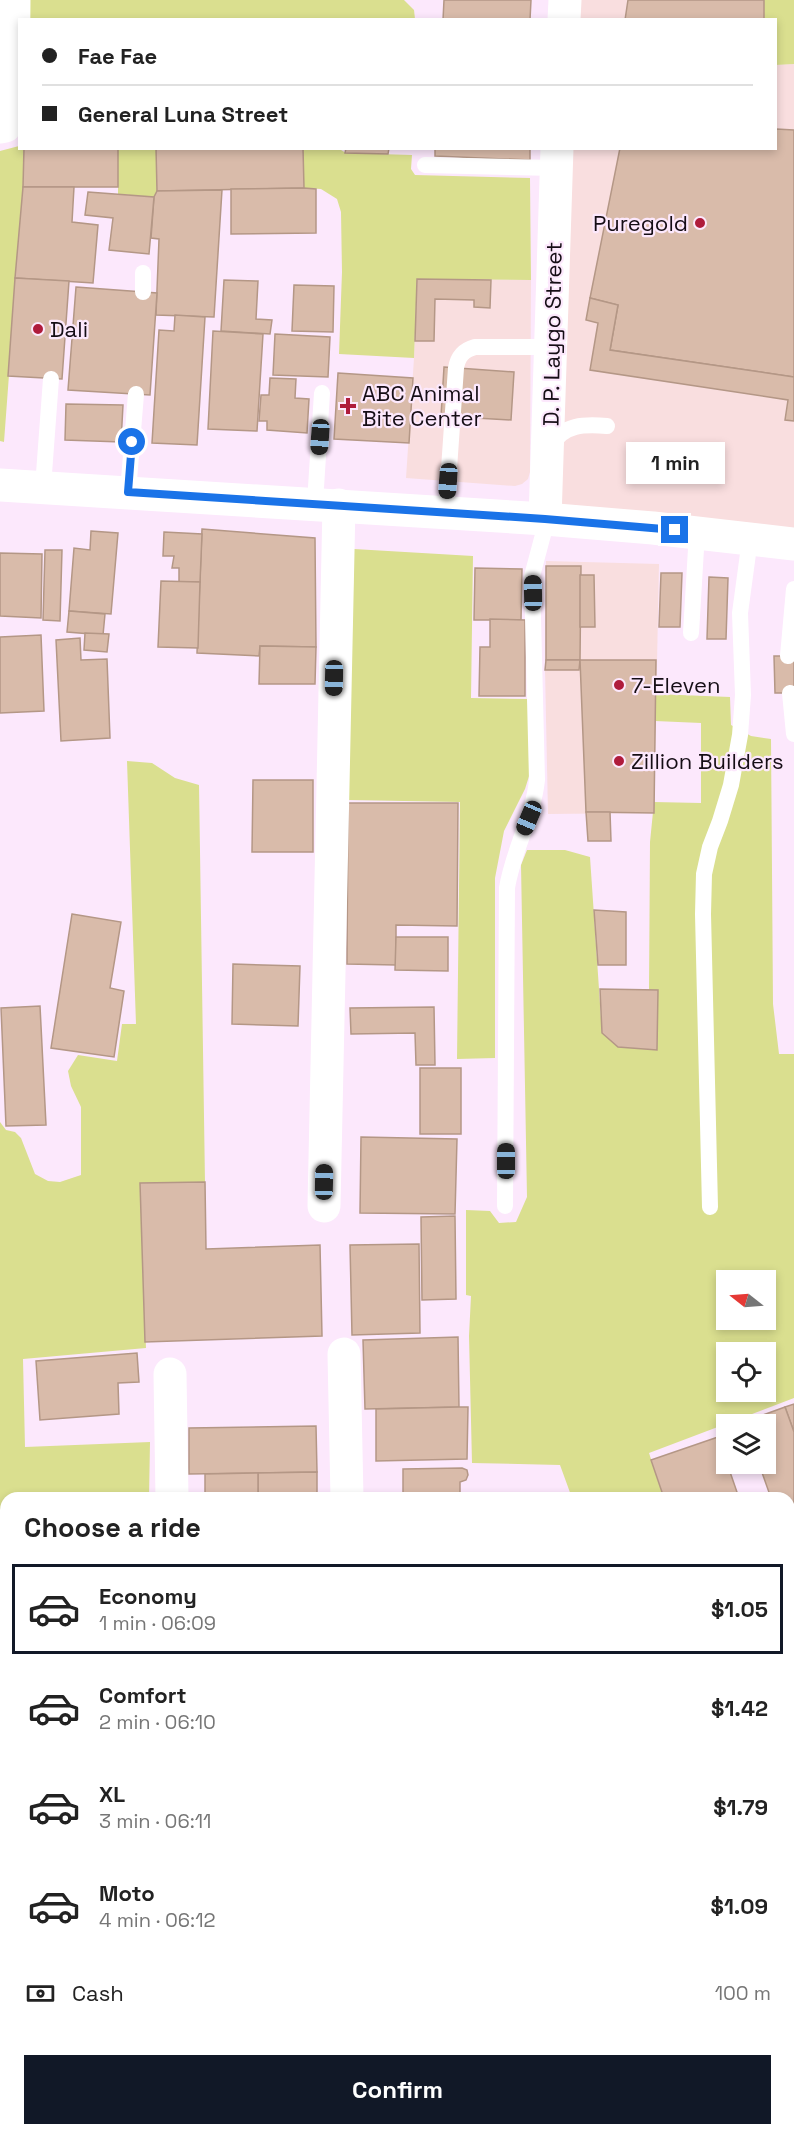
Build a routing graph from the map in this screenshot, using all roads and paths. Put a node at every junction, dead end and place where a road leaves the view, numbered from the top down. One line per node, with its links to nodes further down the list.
1 (14, 0): 4 (main road)
2 (565, 0): 3 (main road)
3 (564, 18)
4 (0, 127)
5 (557, 158): 6 (lane); 9 (main road, D. P. Laygo Street)
6 (425, 165)
7 (143, 273): 8 (lane)
8 (143, 292)
9 (551, 347): 14 (main road, D. P. Laygo Street); 19 (lane)
10 (51, 378): 16 (lane)
11 (322, 393): 18 (lane)
12 (136, 394): 17 (lane)
13 (607, 426): 14 (lane)
14 (549, 449): 20 (main road, D. P. Laygo Street)
15 (0, 485): 16 (main road)
16 (43, 487): 17 (main road)
17 (128, 492): 18 (main road)
18 (327, 504): 19 (main road); 29 (main road)
19 (446, 512): 20 (main road)
20 (545, 519): 21 (main road); 30 (lane)
21 (697, 532): 22 (main road); 25 (lane)
22 (750, 539): 23 (main road); 31 (lane)
23 (794, 544)
24 (794, 589): 26 (lane)
25 (691, 633)
26 (788, 656)
27 (790, 693): 28 (lane)
28 (794, 734)
29 (324, 1206)
30 (505, 1206)
31 (710, 1207)
32 (344, 1354): 35 (main road)
33 (170, 1374): 34 (main road)
34 (172, 1492)
35 (347, 1492)

